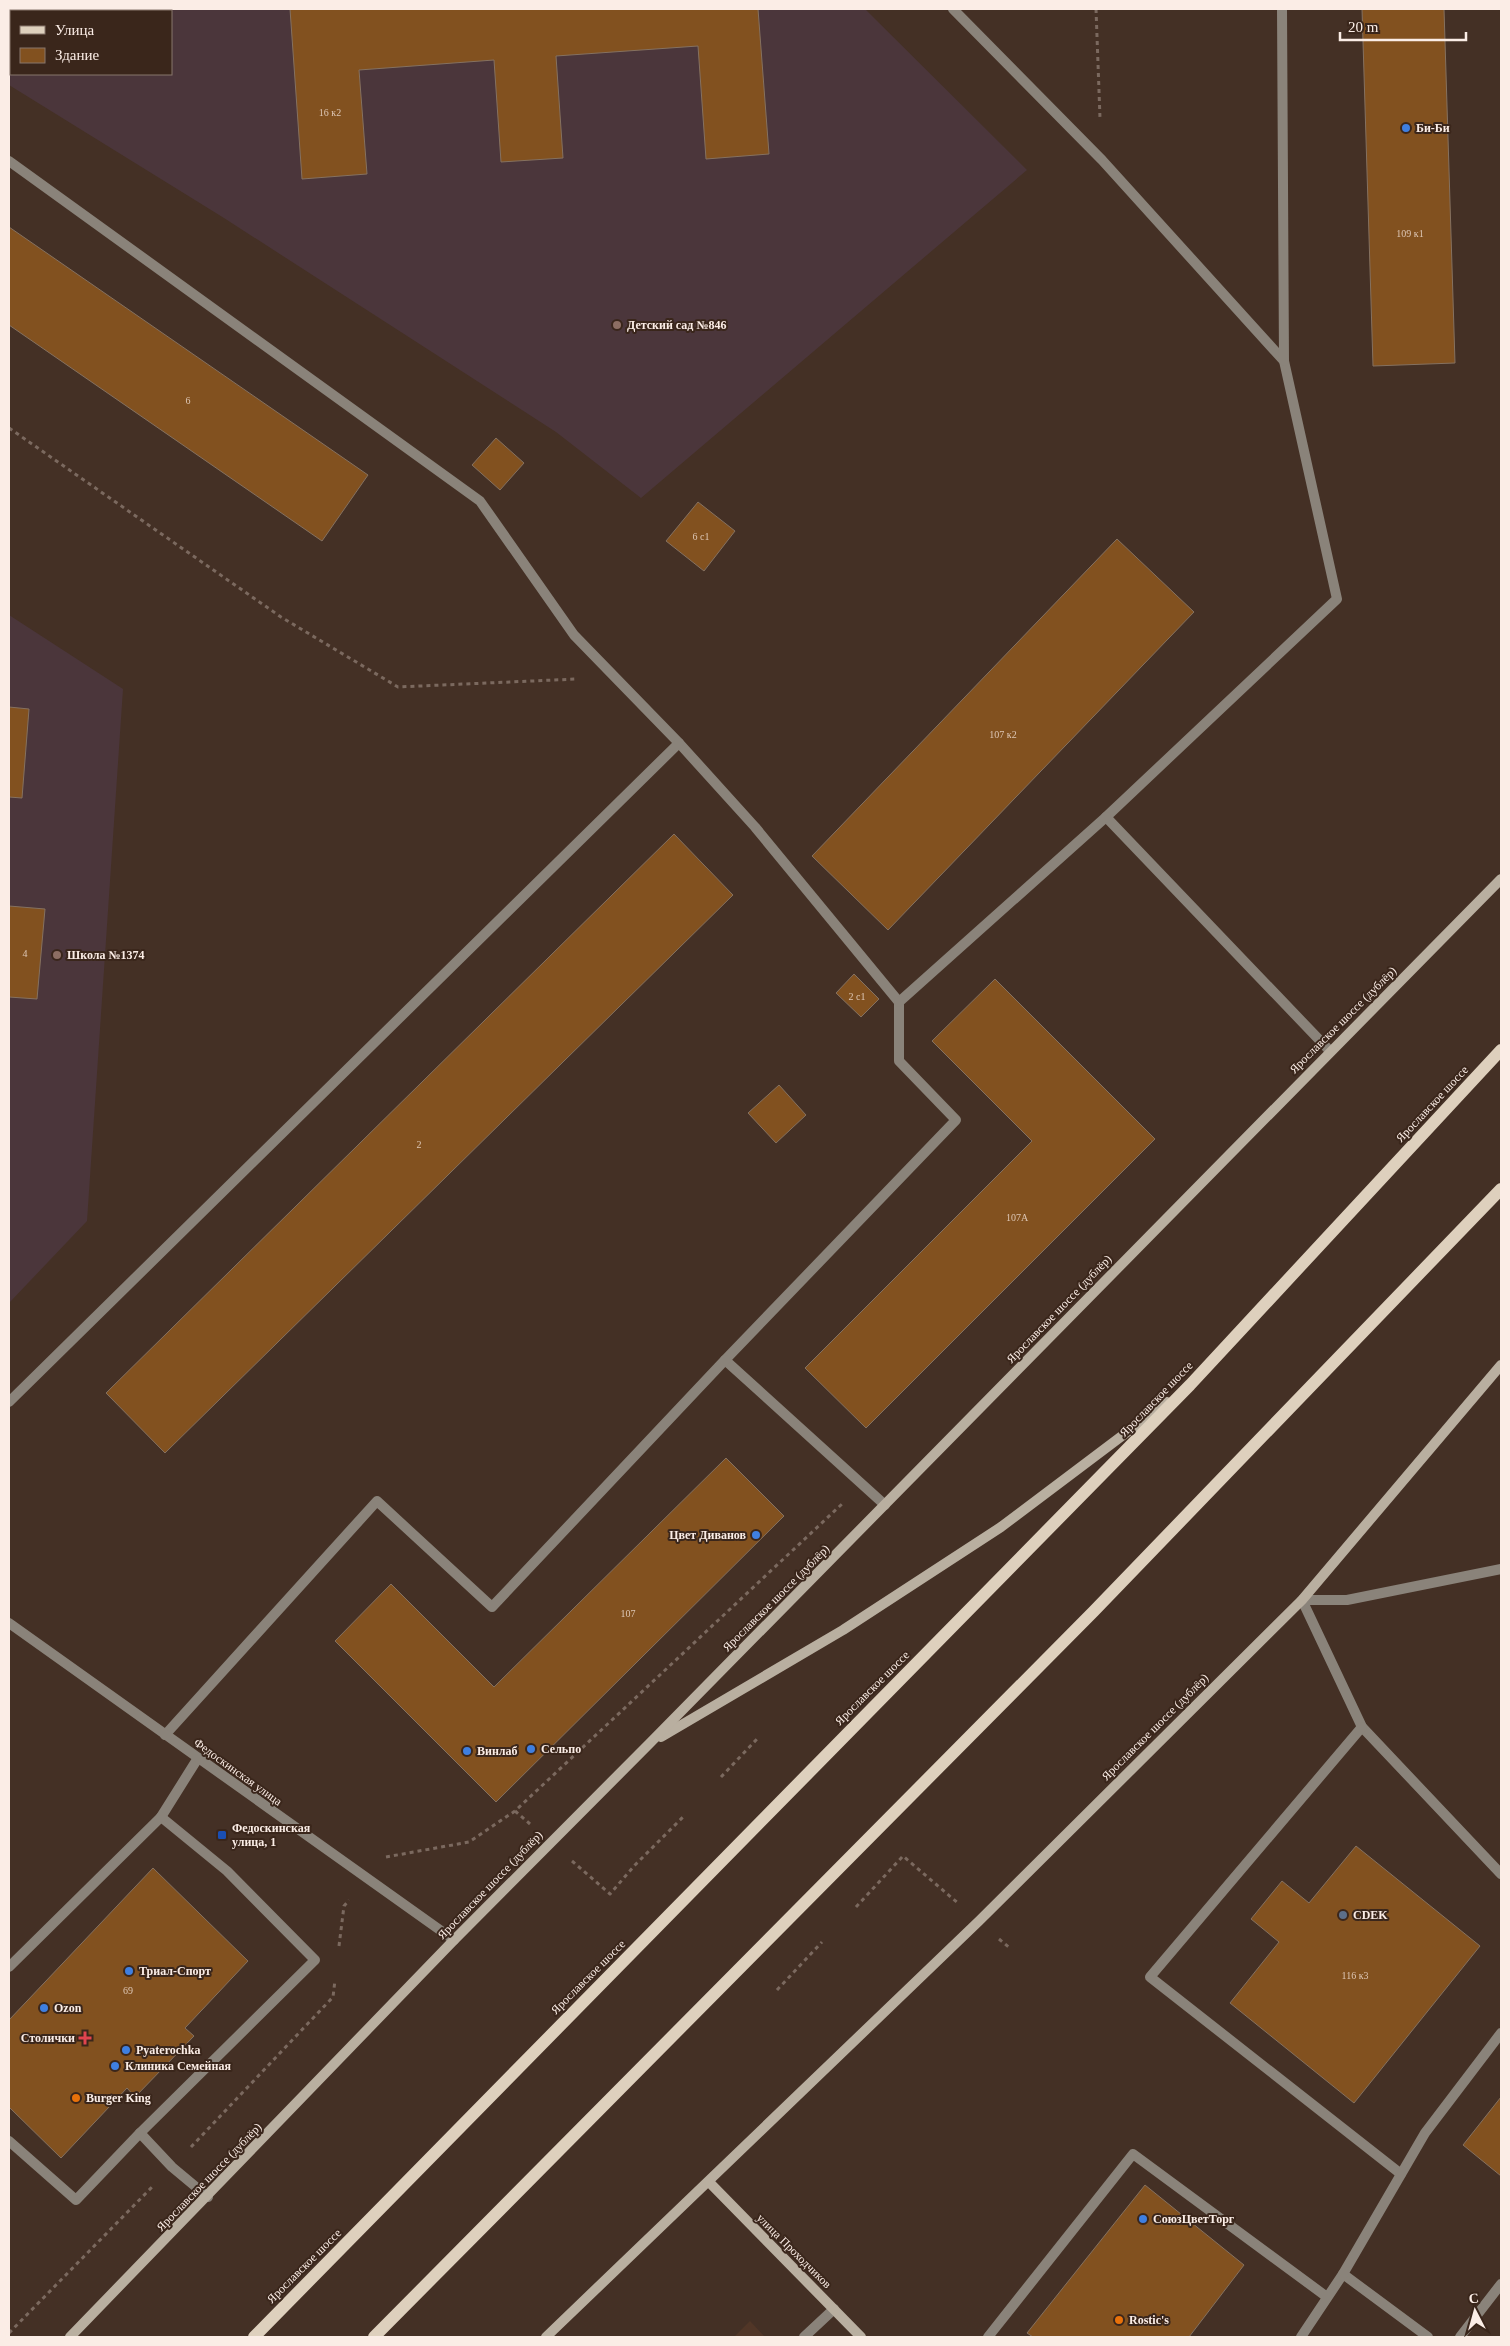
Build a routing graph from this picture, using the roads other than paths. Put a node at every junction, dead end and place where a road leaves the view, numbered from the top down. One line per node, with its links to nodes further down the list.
1 (952, 9): 4 (street)
2 (1282, 9): 4 (street)
3 (9, 162): 5 (street)
4 (1284, 361): 6 (street)
5 (679, 743): 8 (street); 15 (street)
6 (1106, 817): 8 (street); 10 (street)
7 (1501, 879): 10 (street, Ярославское шоссе (дублёр))
8 (899, 1002): 12 (street)
9 (1501, 1050): 14 (main road, Ярославское шоссе)
10 (1330, 1051): 16 (street, Ярославское шоссе (дублёр))
11 (1501, 1190): 40 (main road)
12 (725, 1360): 16 (street); 21 (street)
13 (1501, 1365): 18 (street, Ярославское шоссе (дублёр))
14 (1190, 1385): 22 (street); 39 (main road, Ярославское шоссе)
15 (9, 1402)
16 (884, 1505): 22 (street, Ярославское шоссе (дублёр))
17 (1501, 1569): 18 (street)
18 (1302, 1600): 20 (street); 32 (street, Ярославское шоссе (дублёр))
19 (9, 1623): 21 (street, Федоскинская улица)
20 (1362, 1727): 25 (street); 31 (street)
21 (165, 1734): 23 (street, Федоскинская улица)
22 (650, 1744): 26 (street, Ярославское шоссе (дублёр))
23 (198, 1758): 24 (street); 26 (street, Федоскинская улица)
24 (161, 1817): 27 (street); 29 (street)
25 (1501, 1874)
26 (454, 1940): 33 (street, Ярославское шоссе (дублёр))
27 (9, 1968)
28 (1501, 2033): 31 (street)
29 (140, 2132): 30 (street); 33 (street)
30 (9, 2141)
31 (1401, 2174): 34 (street)
32 (709, 2182): 37 (street, улица Проходчиков); 41 (street, Ярославское шоссе (дублёр))
33 (208, 2197): 38 (street, Ярославское шоссе (дублёр))
34 (1343, 2274): 36 (street); 46 (street)
35 (1501, 2284): 47 (street)
36 (1327, 2297): 44 (street); 45 (street)
37 (834, 2309): 42 (street); 43 (street, улица Проходчиков)
38 (70, 2337)
39 (254, 2337)
40 (374, 2337)
41 (546, 2337)
42 (804, 2337)
43 (861, 2337)
44 (988, 2337)
45 (1300, 2337)
46 (1428, 2337)
47 (1460, 2337)

